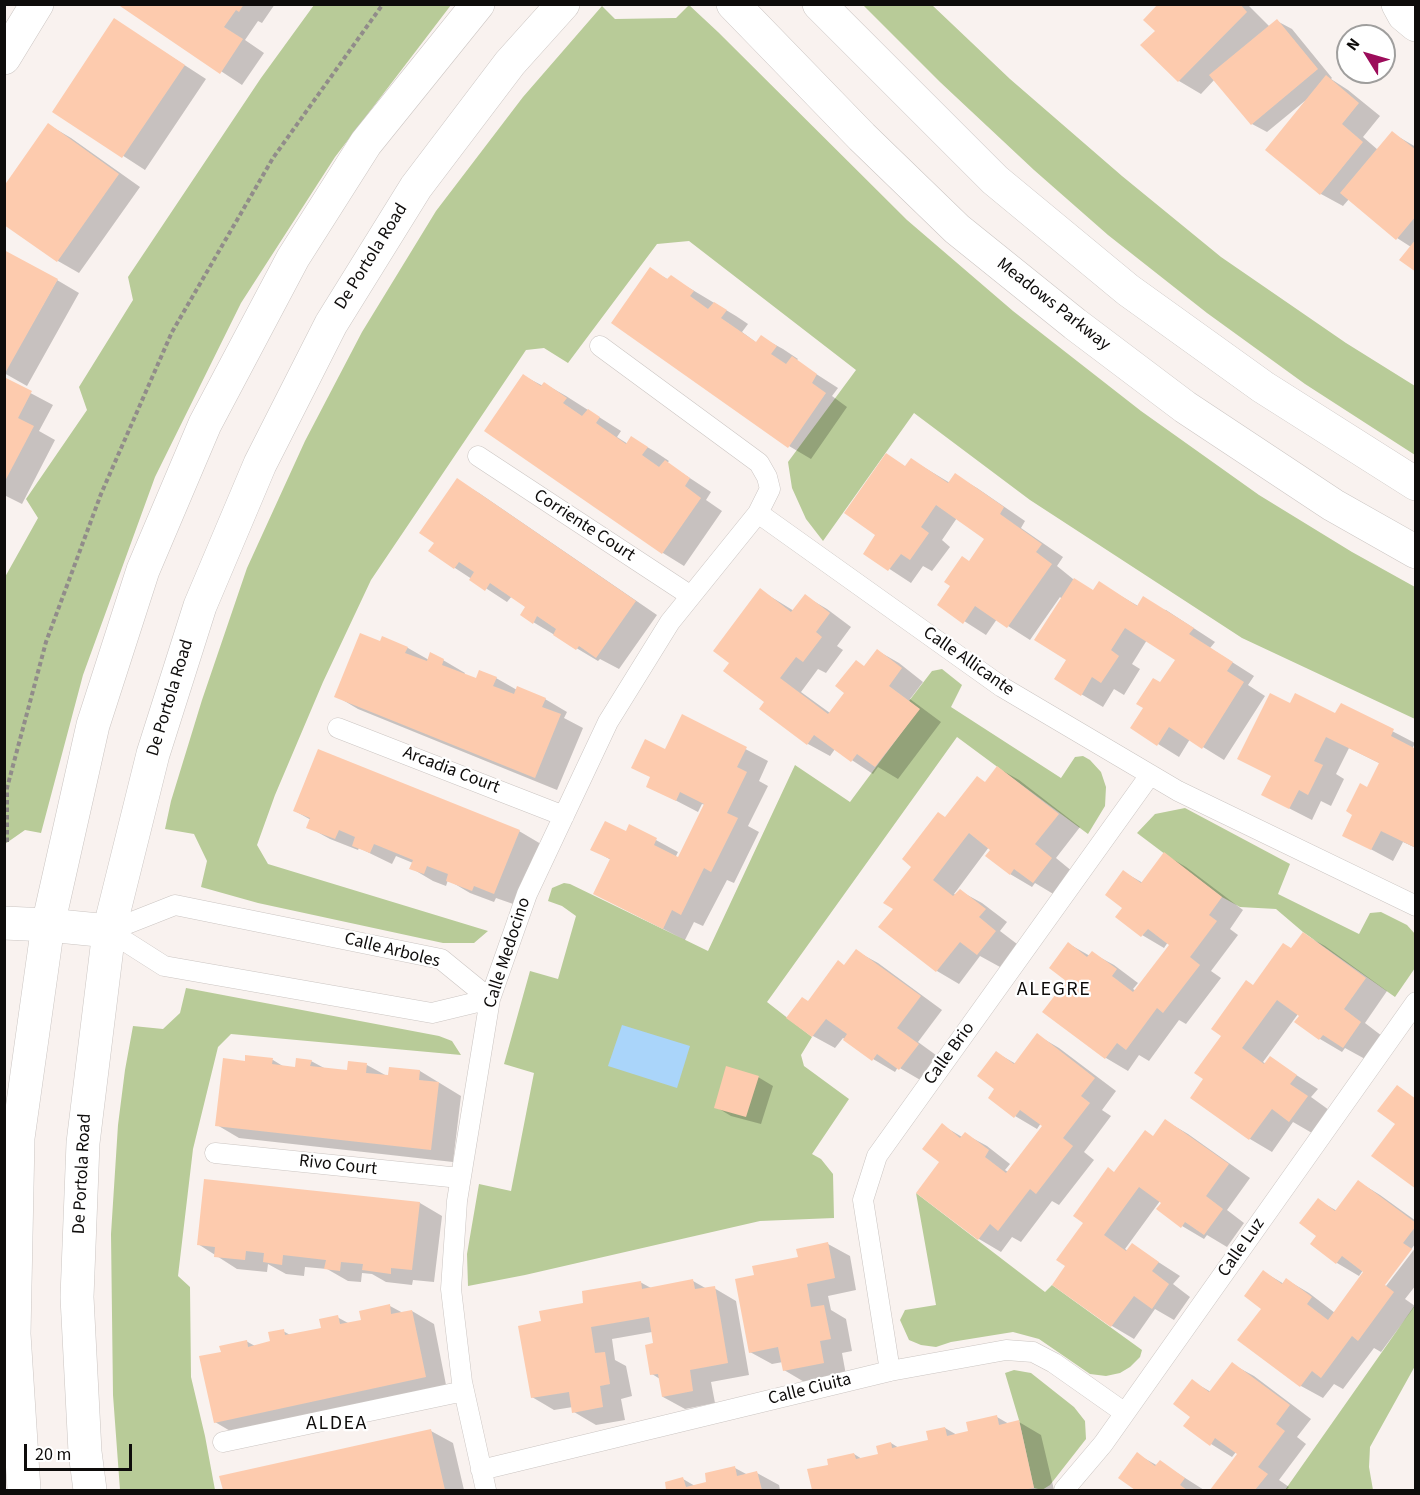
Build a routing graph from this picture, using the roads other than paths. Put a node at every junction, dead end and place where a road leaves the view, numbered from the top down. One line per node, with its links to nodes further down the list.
1 (37, 4): 8 (main road)
2 (478, 4): 20 (main road)
3 (563, 4): 21 (main road, De Portola Road)
4 (733, 4): 13 (main road, Meadows Parkway)
5 (819, 4): 11 (main road)
6 (1398, 4): 7 (main road)
7 (1416, 25)
8 (4, 58)
9 (600, 346): 12 (lane)
10 (478, 456): 14 (lane, Corriente Court)
11 (1416, 484)
12 (758, 513): 14 (lane, Calle Medocino); 16 (lane, Calle Allicante)
13 (1416, 552)
14 (691, 596): 17 (lane, Calle Medocino)
15 (338, 728): 17 (lane, Arcadia Court)
16 (1150, 775): 18 (lane, Calle Allicante); 26 (lane, Calle Brio)
17 (564, 816): 22 (lane, Calle Medocino)
18 (1416, 906)
19 (4, 923): 20 (main road)
20 (48, 925): 21 (main road); 31 (main road)
21 (109, 931): 22 (lane); 22 (lane, Calle Arboles); 32 (main road, De Portola Road)
22 (490, 999): 25 (lane, Calle Medocino)
23 (1416, 1002): 28 (lane, Calle Luz)
24 (215, 1153): 25 (lane, Rivo Court)
25 (460, 1179): 27 (lane, Calle Medocino)
26 (890, 1371): 28 (lane, Calle Ciuita); 30 (lane, Calle Ciuita)
27 (464, 1391): 29 (lane); 30 (lane, Calle Medocino)
28 (1125, 1413): 34 (lane, Calle Luz)
29 (223, 1442)
30 (482, 1470): 33 (lane, Calle Medocino)
31 (24, 1491)
32 (90, 1491)
33 (486, 1491)
34 (1064, 1491)

